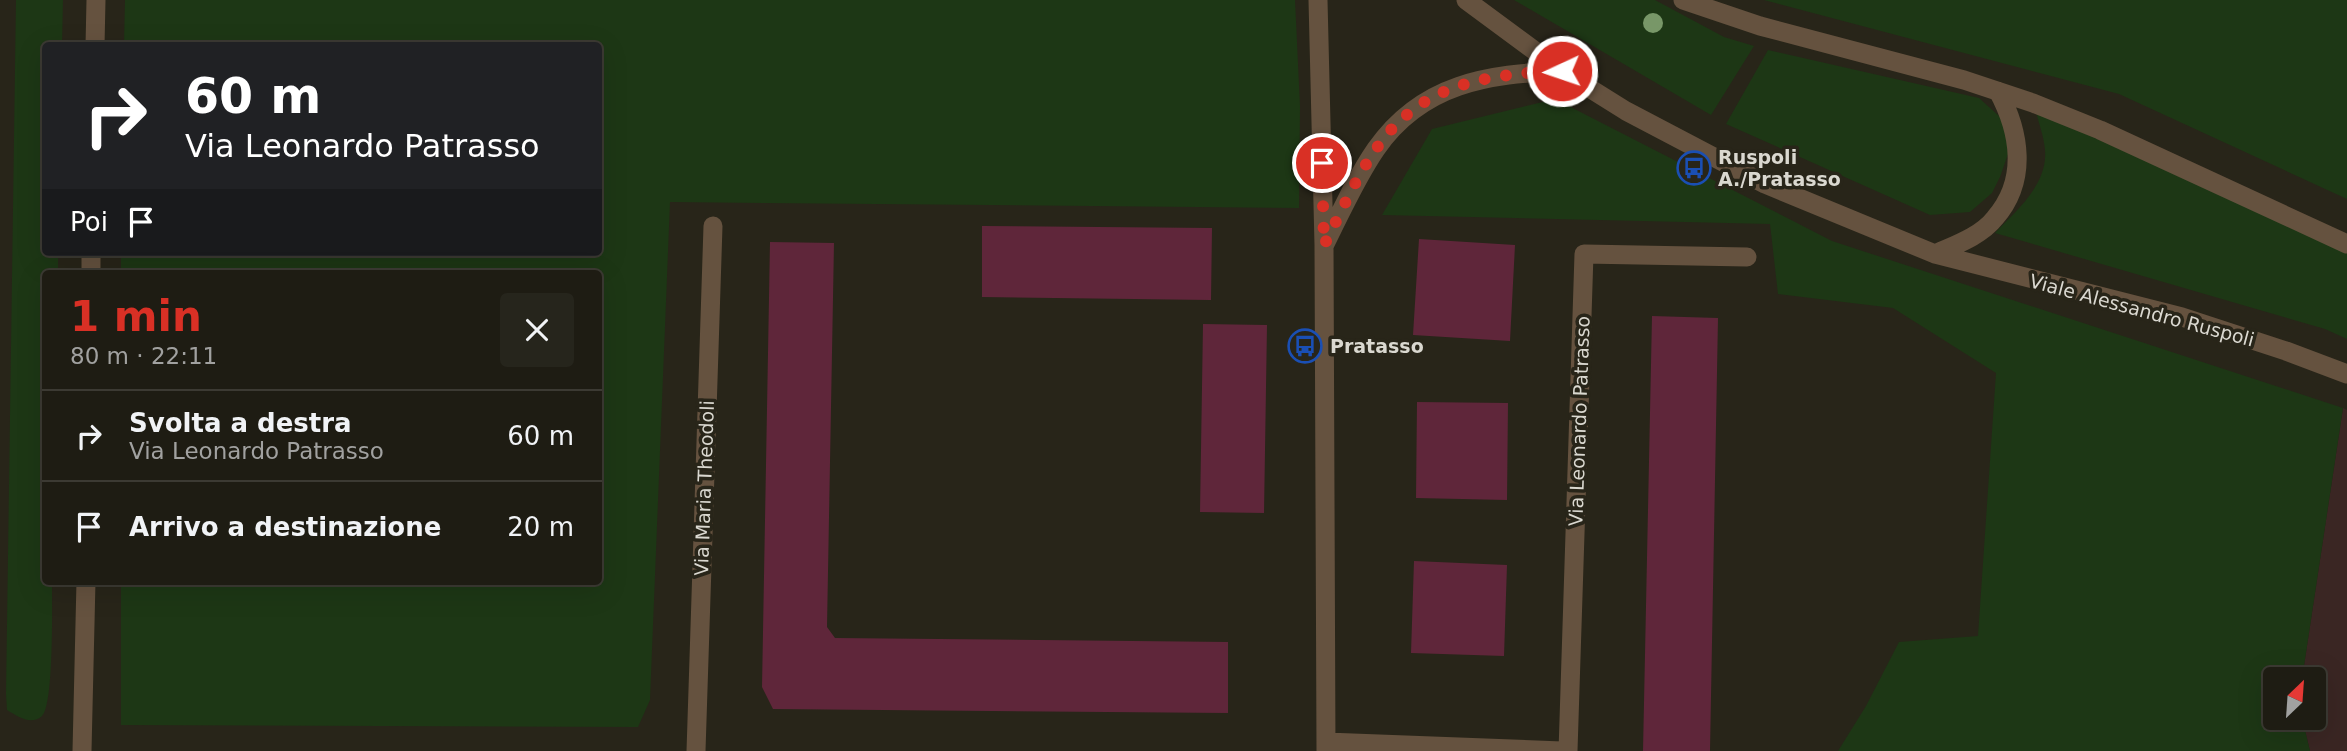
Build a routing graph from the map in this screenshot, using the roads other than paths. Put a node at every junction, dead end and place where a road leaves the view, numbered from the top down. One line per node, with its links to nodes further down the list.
1 (96, 0): 5 (street)
2 (1318, 0): 10 (street)
3 (1466, 0): 6 (street, Viale Alessandro Ruspoli)
4 (1684, 0): 7 (street)
5 (95, 42)
6 (1562, 71): 10 (street); 11 (street, Viale Alessandro Ruspoli)
7 (1998, 91): 9 (street); 11 (street)
8 (713, 226): 17 (street, Via Maria Theodoli)
9 (2347, 244)
10 (1324, 245): 15 (street)
11 (1935, 254): 13 (street, Viale Alessandro Ruspoli)
12 (1747, 257): 19 (street, Via Leonardo Patrasso)
13 (2347, 374)
14 (86, 585): 16 (street)
15 (1326, 747): 18 (street)
16 (82, 751)
17 (696, 751)
18 (1562, 751)
19 (1569, 751)

